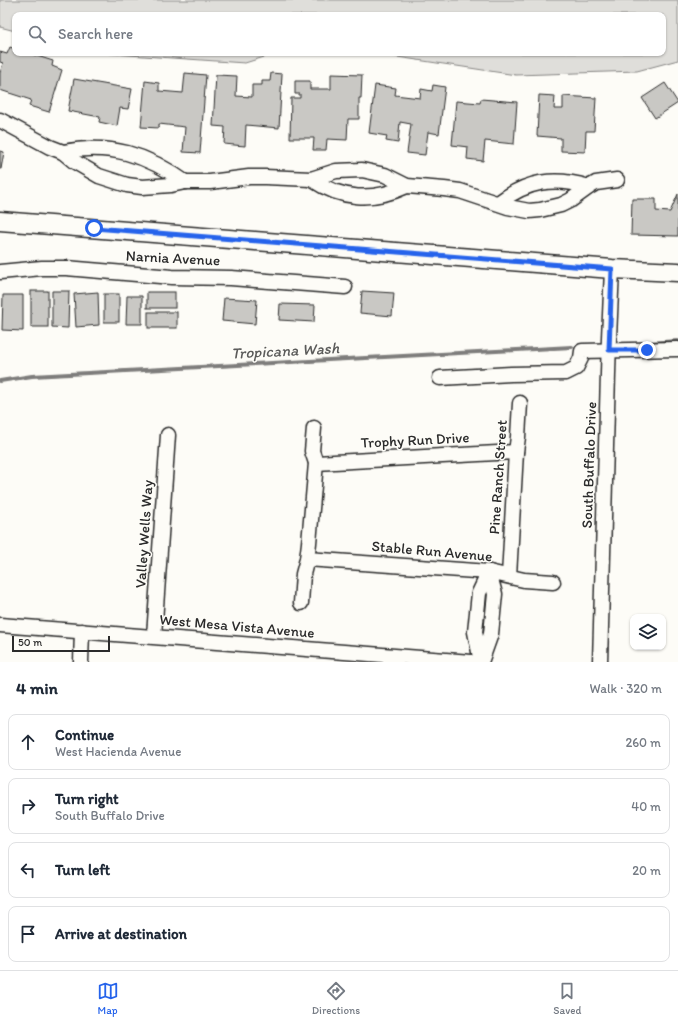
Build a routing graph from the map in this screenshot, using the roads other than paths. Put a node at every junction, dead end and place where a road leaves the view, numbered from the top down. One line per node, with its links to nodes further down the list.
1 (0, 120): 2 (street)
2 (63, 152): 5 (street); 5 (street)
3 (311, 179): 5 (street); 6 (street); 6 (street)
4 (617, 180): 7 (street)
5 (185, 182)
6 (406, 186): 8 (street)
7 (589, 187): 8 (street); 8 (street)
8 (498, 203)
9 (0, 221): 10 (main road)
10 (612, 269): 12 (main road); 15 (street, South Buffalo Drive)
11 (0, 272): 13 (street, Narnia Avenue)
12 (678, 272)
13 (345, 287)
14 (678, 349): 15 (street)
15 (609, 350): 16 (street); 34 (street, South Buffalo Drive)
16 (440, 378)
17 (520, 403): 20 (street, Pine Ranch Street)
18 (314, 428): 21 (street)
19 (168, 435): 29 (street, Valley Wells Way)
20 (516, 452): 21 (street, Trophy Run Drive); 24 (street, Pine Ranch Street)
21 (316, 463): 22 (street)
22 (308, 559): 23 (street, Stable Run Avenue); 26 (street)
23 (489, 572): 24 (street, Stable Run Avenue); 33 (street)
24 (509, 576): 25 (street, Stable Run Avenue)
25 (553, 582)
26 (301, 603)
27 (0, 625): 28 (street, West Mesa Vista Avenue)
28 (82, 631): 29 (street, West Mesa Vista Avenue); 31 (street)
29 (154, 636): 30 (street, West Mesa Vista Avenue)
30 (316, 656): 32 (street, West Mesa Vista Avenue)
31 (81, 662)
32 (471, 662)
33 (481, 662)
34 (600, 662)

